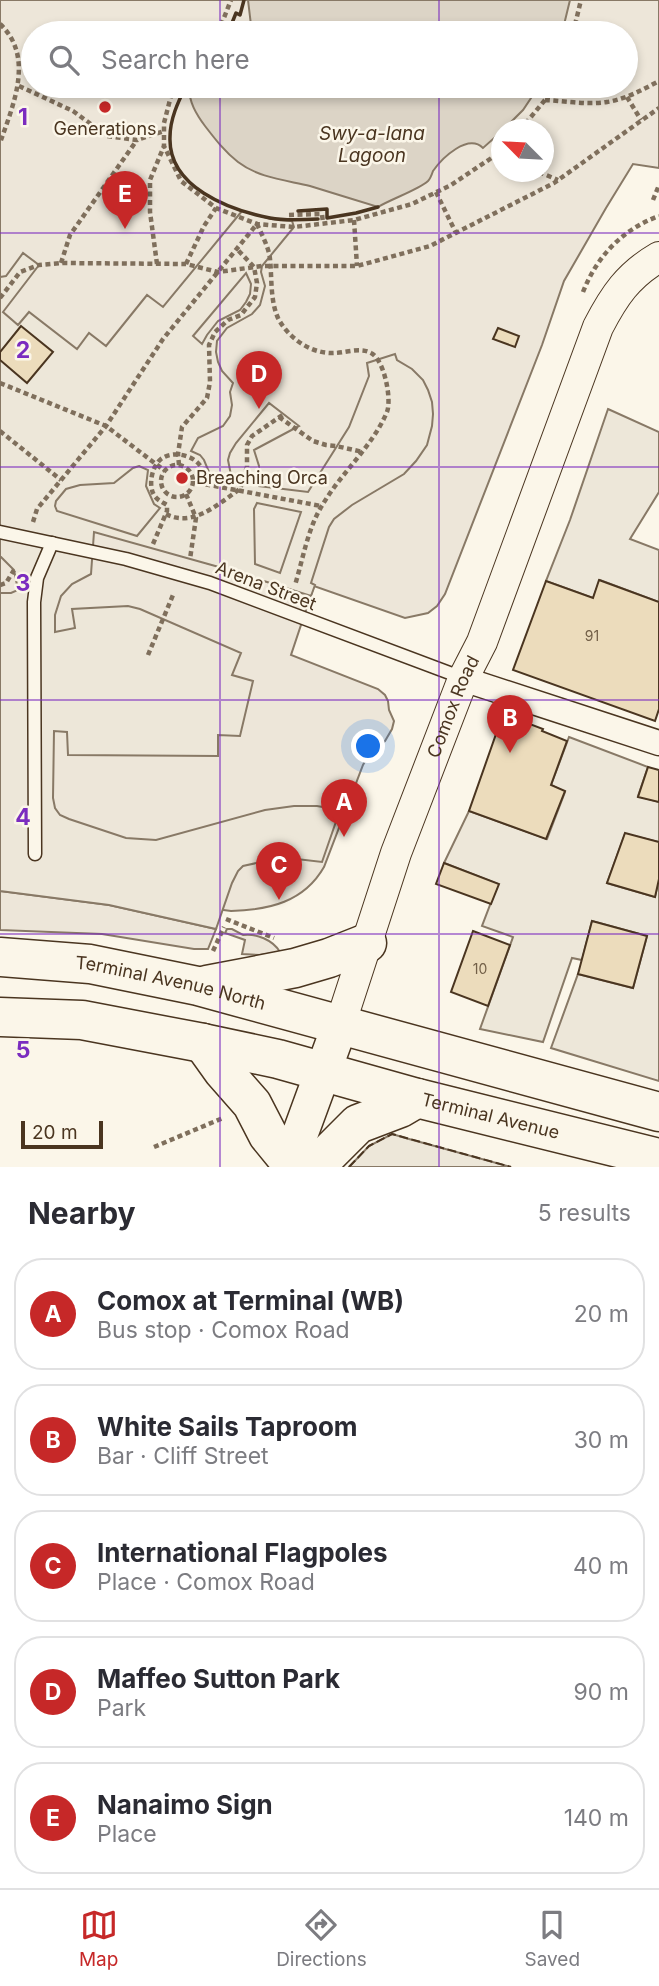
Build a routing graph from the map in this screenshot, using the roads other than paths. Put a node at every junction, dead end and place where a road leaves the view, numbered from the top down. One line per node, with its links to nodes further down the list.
1 (653, 260): 4 (street, Comox Road)
2 (0, 532): 3 (lane, Arena Street)
3 (52, 543): 4 (lane, Arena Street); 6 (lane)
4 (463, 678): 5 (street); 7 (street, Comox Road)
5 (659, 744)
6 (34, 854)
7 (367, 943): 9 (highway); 11 (street, Comox Road)
8 (0, 957): 9 (highway, Terminal Avenue North)
9 (205, 970): 11 (highway, Terminal Avenue North)
10 (0, 1017): 12 (highway)
11 (340, 1025): 13 (main road, Comox Road); 15 (highway)
12 (203, 1043): 13 (highway); 17 (highway)
13 (324, 1073): 14 (highway, Terminal Avenue); 17 (main road, Comox Road)
14 (417, 1098): 16 (highway, Terminal Avenue); 17 (highway)
15 (659, 1112)
16 (659, 1158)
17 (289, 1165)

